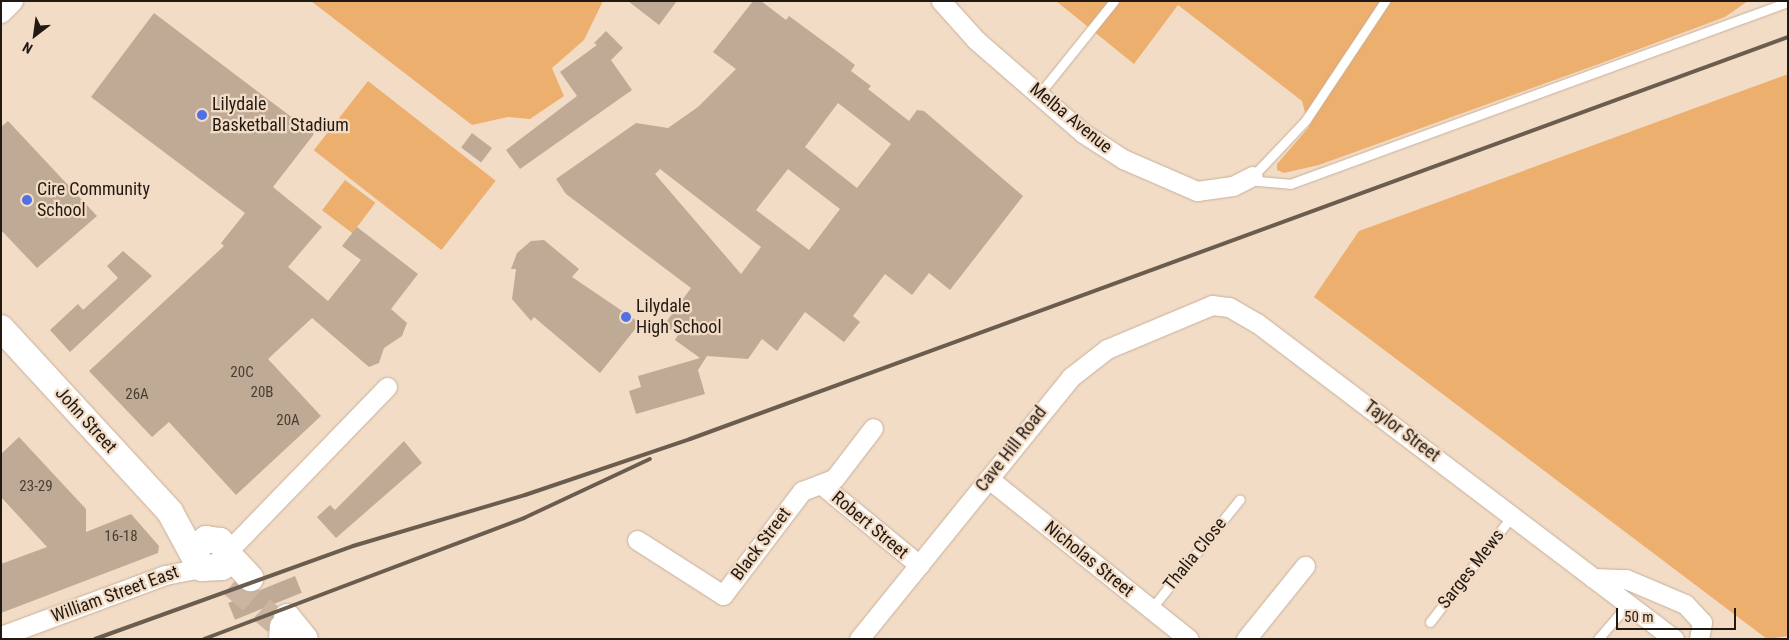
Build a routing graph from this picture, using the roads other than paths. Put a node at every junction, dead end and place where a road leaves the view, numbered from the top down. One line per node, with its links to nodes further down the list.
1 (13, 1): 6 (street)
2 (941, 1): 7 (street, Melba Avenue)
3 (1114, 1): 7 (lane)
4 (1385, 1): 8 (lane)
5 (1788, 2): 8 (lane)
6 (1, 13)
7 (1040, 93): 8 (street, Melba Avenue)
8 (1253, 176)
9 (1202, 308): 13 (street, Cave Hill Road); 16 (street, Taylor Street)
10 (1, 328): 18 (main road, John Street)
11 (387, 387): 18 (street, William Street East)
12 (873, 428): 14 (street, Black Street)
13 (989, 479): 19 (street, Cave Hill Road); 23 (street, Nicholas Street)
14 (822, 485): 17 (street, Black Street); 19 (street, Robert Street)
15 (1240, 499): 23 (lane, Thalia Close)
16 (1512, 516): 21 (street, Taylor Street); 24 (lane, Sarges Mews)
17 (637, 540)
18 (219, 560): 26 (street, William Street East)
19 (919, 565): 28 (street, Cave Hill Road)
20 (1305, 566): 30 (street)
21 (1593, 578): 22 (street, Taylor Street); 33 (street)
22 (1628, 604): 31 (lane); 32 (street, Taylor Street)
23 (1151, 609): 29 (street, Nicholas Street)
24 (1430, 622)
25 (283, 628): 27 (main road)
26 (1, 636)
27 (305, 639)
28 (859, 639)
29 (1189, 639)
30 (1246, 639)
31 (1598, 639)
32 (1674, 639)
33 (1698, 639)

